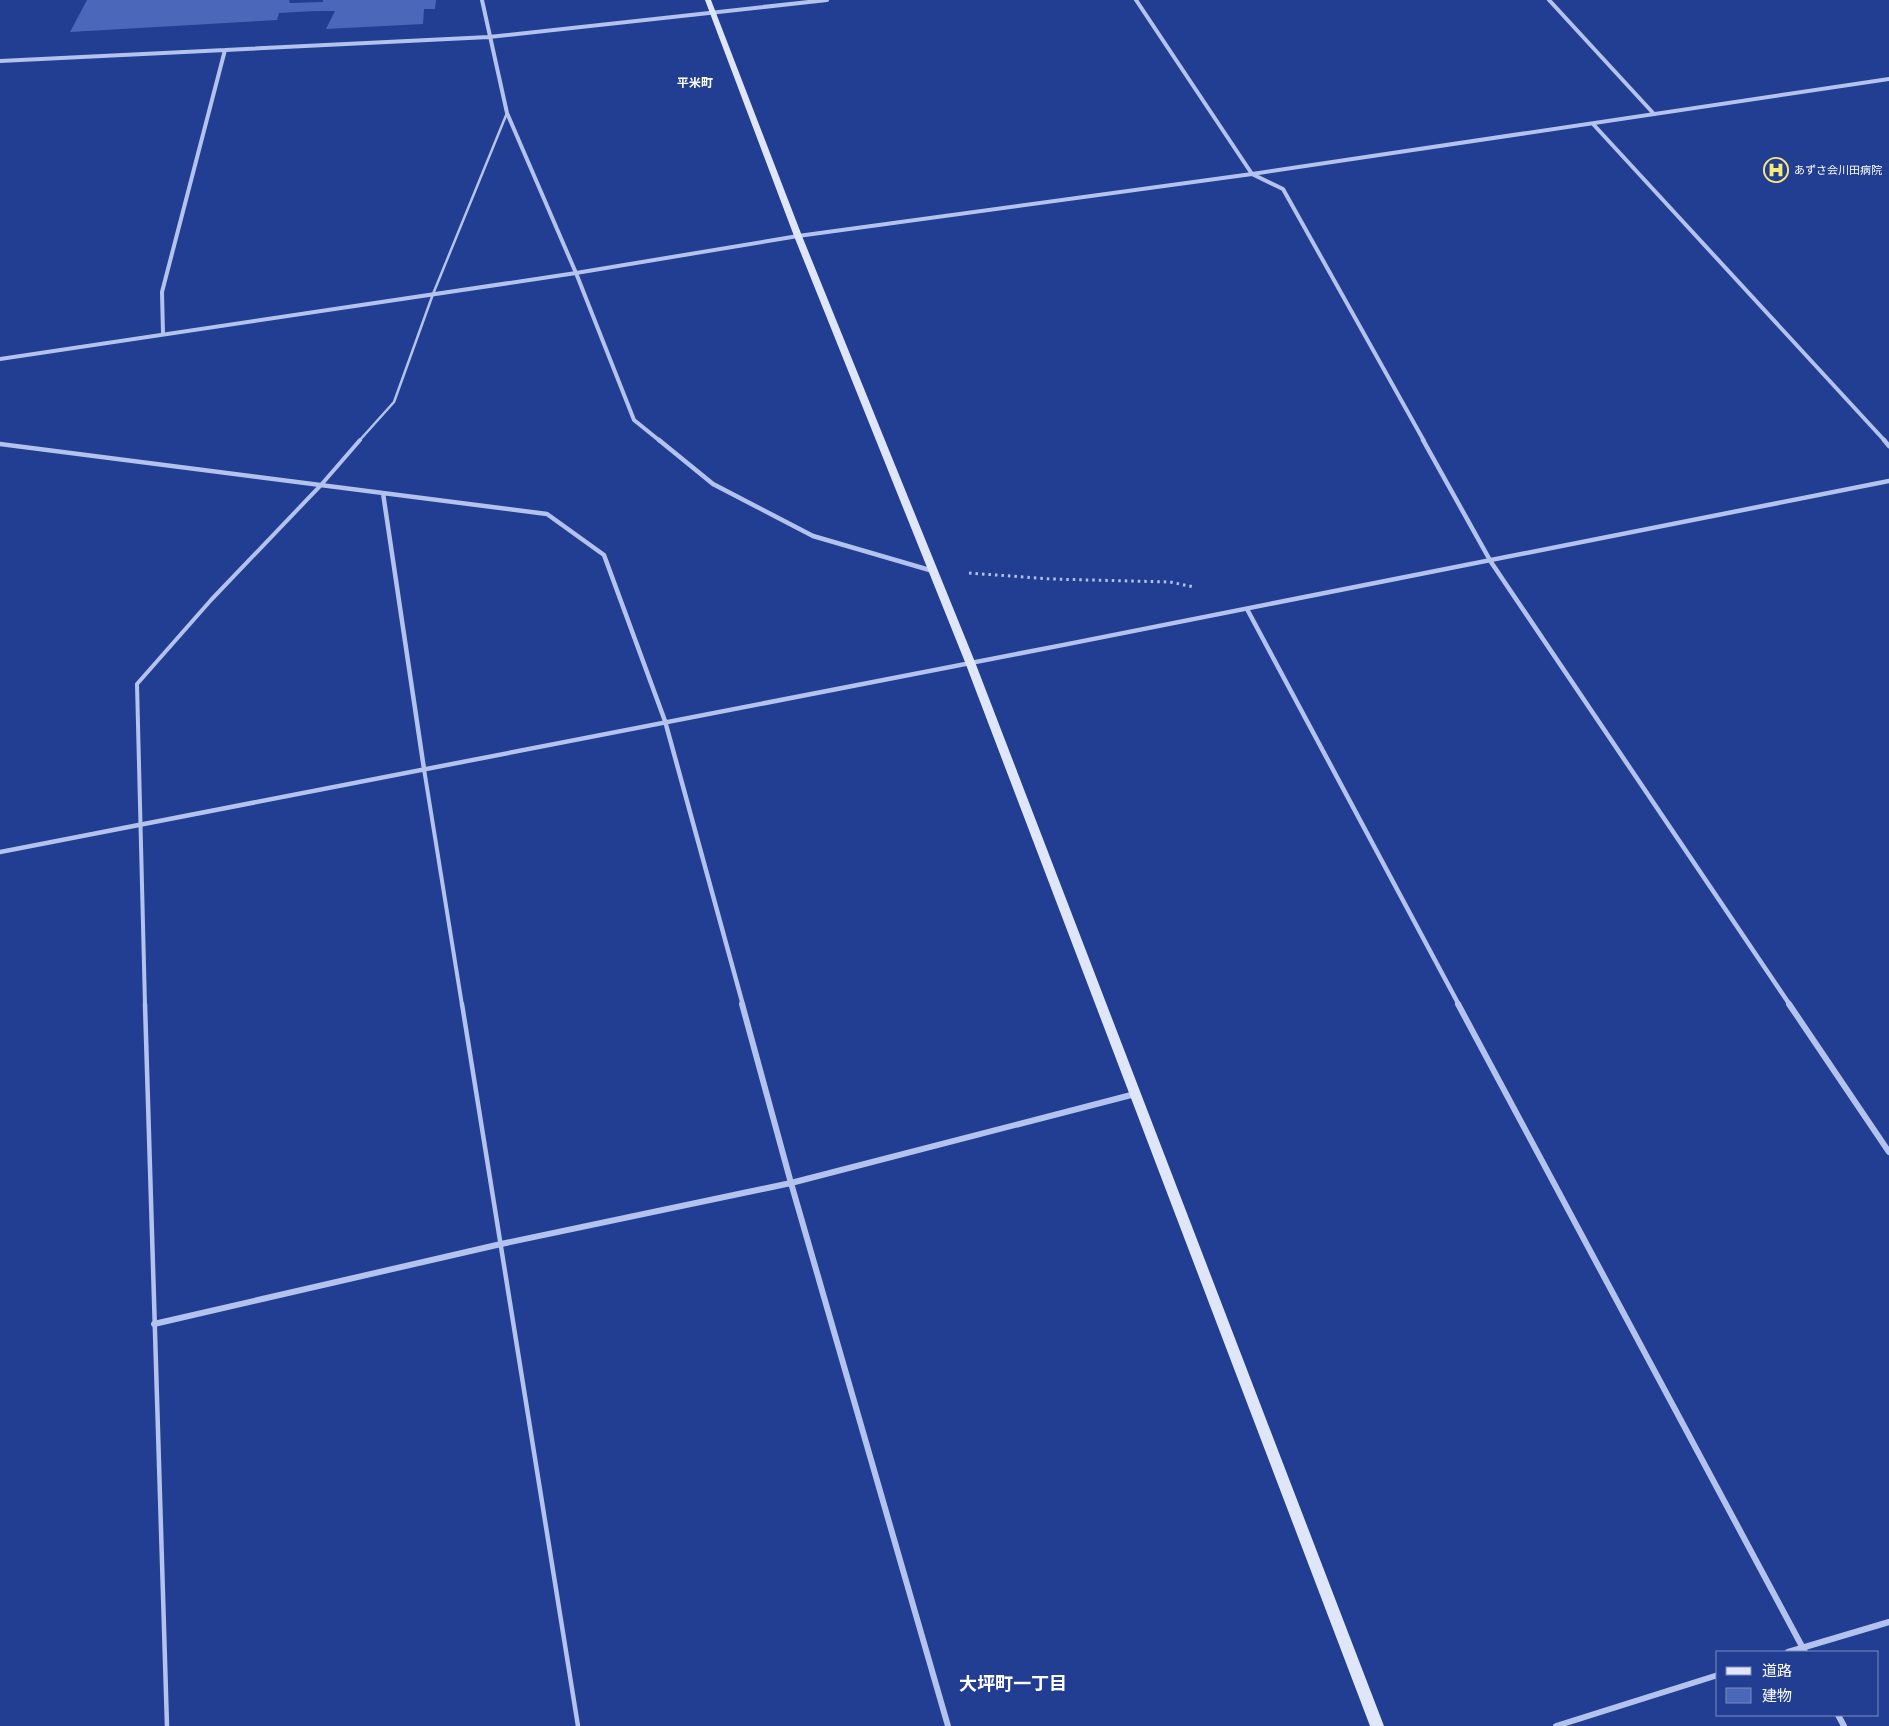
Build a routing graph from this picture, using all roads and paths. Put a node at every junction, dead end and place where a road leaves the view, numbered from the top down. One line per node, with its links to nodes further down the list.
1 (482, 0): 7 (street)
2 (708, 0): 6 (street)
3 (827, 0): 6 (street)
4 (1136, 0): 14 (street)
5 (1549, 0): 12 (street)
6 (713, 14): 7 (street); 15 (street)
7 (489, 37): 8 (street); 11 (street)
8 (225, 50): 9 (street); 18 (street)
9 (0, 61)
10 (1889, 79): 12 (street)
11 (507, 113): 16 (street); 17 (lane)
12 (1654, 114): 13 (street)
13 (1592, 124): 14 (street); 21 (street)
14 (1252, 174): 15 (street); 25 (street)
15 (798, 236): 16 (street); 26 (street)
16 (576, 273): 17 (street); 26 (street)
17 (434, 294): 18 (street); 23 (lane)
18 (162, 334): 19 (street)
19 (0, 359)
20 (0, 444): 23 (street)
21 (1889, 446)
22 (1889, 481): 25 (street)
23 (321, 485): 24 (street); 32 (lane)
24 (383, 493): 30 (street); 31 (street)
25 (1492, 562): 28 (street); 35 (street)
26 (933, 571): 27 (path); 29 (street)
27 (1198, 588)
28 (1247, 609): 29 (street); 40 (street)
29 (970, 662): 30 (street); 34 (street)
30 (666, 721): 31 (street); 36 (street)
31 (424, 769): 32 (street); 37 (lane)
32 (139, 825): 33 (street); 38 (lane)
33 (0, 852)
34 (1135, 1094): 36 (street); 45 (street)
35 (1889, 1152)
36 (791, 1183): 37 (street); 44 (street)
37 (501, 1244): 38 (street); 43 (lane)
38 (154, 1324): 42 (lane)
39 (1889, 1622): 40 (street)
40 (1804, 1650)
41 (1716, 1675): 46 (street)
42 (166, 1726)
43 (578, 1726)
44 (948, 1726)
45 (1377, 1726)
46 (1556, 1726)

